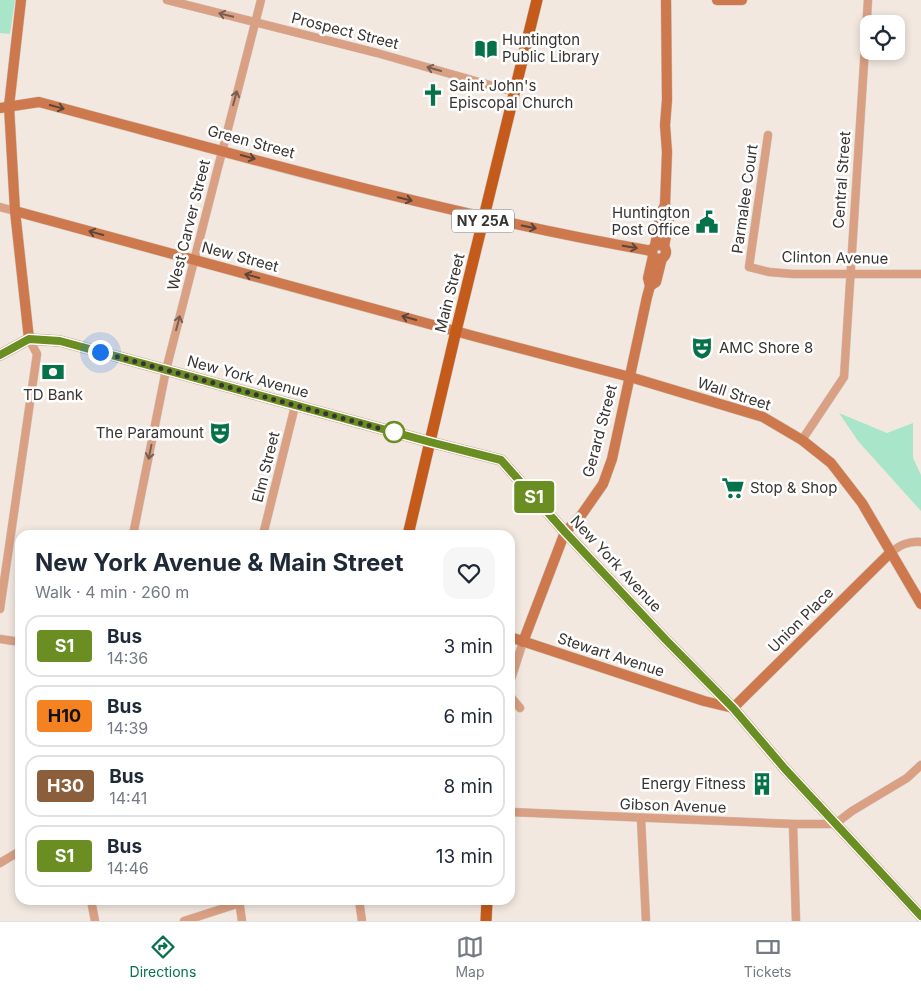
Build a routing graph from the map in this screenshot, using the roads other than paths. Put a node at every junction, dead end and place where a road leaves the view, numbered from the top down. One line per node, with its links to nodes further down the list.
1 (21, 0): 11 (street)
2 (167, 0): 9 (street, Prospect Street, one-way to 2)
3 (261, 0): 9 (street, West Carver Street)
4 (537, 0): 10 (main road, Main Street / NY 25A)
5 (666, 0): 19 (street, Gerard Street)
6 (717, 0): 7 (street)
7 (742, 0)
8 (868, 0): 22 (street, Central Street)
9 (255, 23): 10 (street, Prospect Street, one-way to 9); 15 (street, West Carver Street, one-way to 9)
10 (514, 92): 18 (main road, Main Street / NY 25A)
11 (5, 107): 14 (street); 15 (street, Green Street, one-way to 15)
12 (0, 132): 14 (street)
13 (768, 135): 21 (street, Parmalee Court)
14 (10, 141): 17 (street)
15 (222, 150): 18 (street, Green Street, one-way to 18); 20 (street, West Carver Street)
16 (0, 207): 17 (street)
17 (15, 211): 20 (street, New Street, one-way to 17); 25 (street)
18 (484, 218): 19 (street, one-way to 19); 24 (main road, Main Street / NY 25A)
19 (657, 252): 28 (street, Gerard Street)
20 (195, 260): 24 (street, New Street, one-way to 20); 27 (street, West Carver Street, one-way to 20)
21 (749, 267): 22 (street, Clinton Avenue)
22 (850, 274): 23 (street, Clinton Avenue); 30 (street, Central Street)
23 (921, 274)
24 (456, 331): 28 (street, Wall Street); 31 (main road, Main Street / NY 25A)
25 (29, 339): 26 (main road); 27 (main road, New York Avenue); 39 (street)
26 (0, 355)
27 (166, 370): 29 (main road, New York Avenue); 32 (street, West Carver Street, one-way to 32)
28 (630, 376): 30 (street, Wall Street); 35 (street, Gerard Street)
29 (295, 406): 31 (main road, New York Avenue); 33 (street, Elm Street)
30 (802, 440): 37 (street, Wall Street)
31 (430, 442): 34 (main road, Main Street / NY 25A); 35 (main road, New York Avenue)
32 (134, 530)
33 (264, 530)
34 (409, 530)
35 (565, 532): 43 (street, Gerard Street); 47 (main road, New York Avenue)
36 (921, 542): 37 (street)
37 (890, 553): 38 (street, Wall Street); 47 (street, Union Place)
38 (921, 604)
39 (0, 609)
40 (0, 639): 42 (street)
41 (515, 639): 43 (street, Stewart Avenue)
42 (15, 641)
43 (523, 642): 44 (street, Gerard Street); 47 (street, Stewart Avenue)
44 (515, 667)
45 (515, 702): 46 (street)
46 (520, 708)
47 (733, 708): 52 (main road, New York Avenue)
48 (921, 765): 52 (street)
49 (515, 812): 50 (street, Gibson Avenue)
50 (641, 819): 51 (street, Gibson Avenue); 66 (street)
51 (793, 824): 52 (street, Gibson Avenue); 67 (street)
52 (835, 824): 60 (main road, New York Avenue)
53 (15, 854): 54 (street)
54 (0, 863)
55 (92, 905): 61 (street)
56 (229, 905): 62 (street)
57 (240, 905): 63 (street)
58 (360, 905): 64 (street)
59 (487, 905): 65 (main road)
60 (921, 916)
61 (95, 921)
62 (184, 921)
63 (242, 921)
64 (362, 921)
65 (486, 921)
66 (646, 921)
67 (796, 921)

